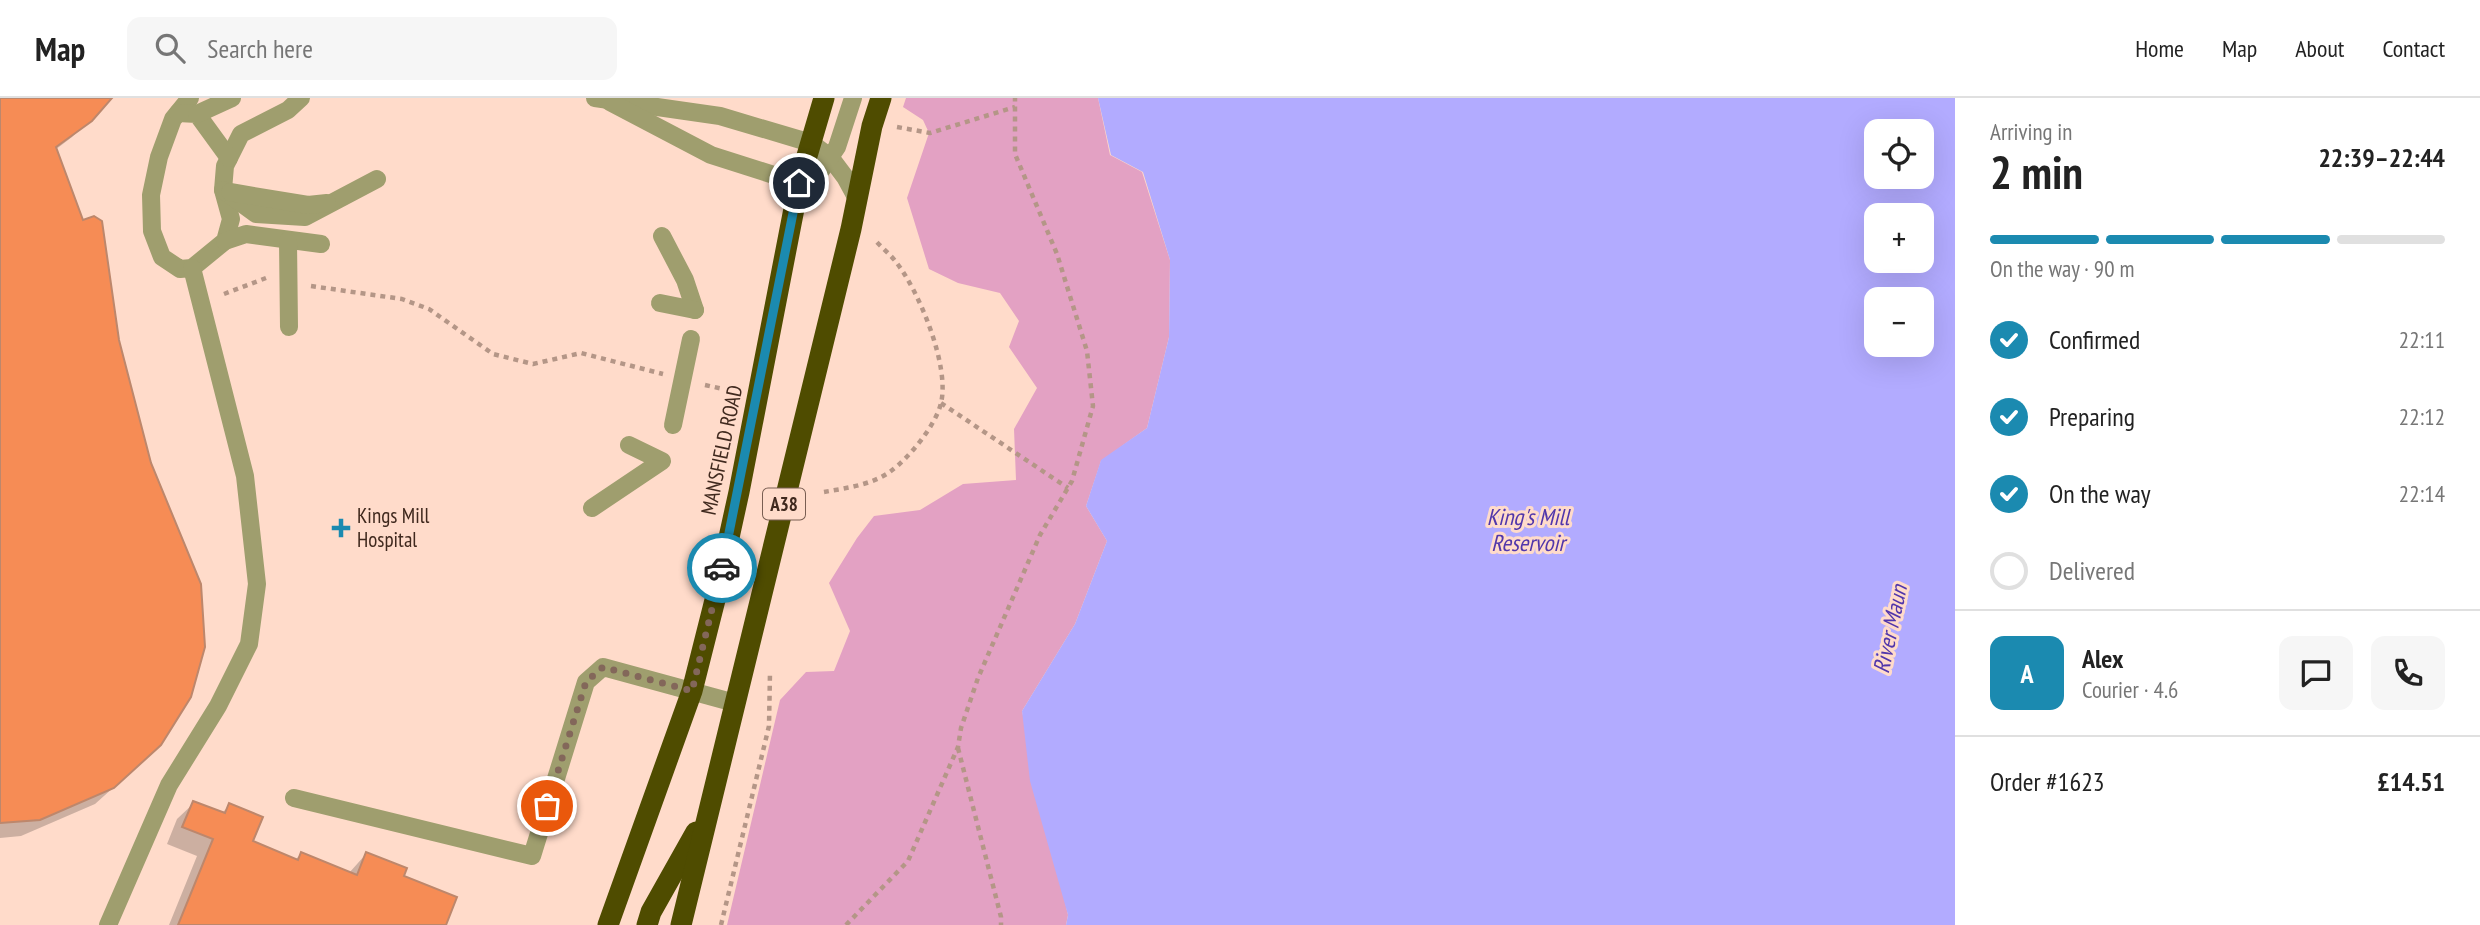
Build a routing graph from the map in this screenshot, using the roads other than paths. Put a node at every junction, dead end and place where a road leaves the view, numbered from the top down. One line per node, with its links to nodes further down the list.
1 (232, 98): 7 (lane)
2 (302, 98): 9 (lane)
3 (824, 98): 8 (highway, MANSFIELD ROAD / A38)
4 (853, 98): 10 (lane)
5 (881, 98): 14 (highway, A38)
6 (603, 100): 8 (lane); 12 (lane)
7 (194, 106): 9 (lane); 19 (lane)
8 (811, 143): 10 (lane); 12 (highway, MANSFIELD ROAD / A38)
9 (229, 158): 13 (lane)
10 (830, 158): 12 (lane); 14 (lane)
11 (377, 179): 13 (lane)
12 (799, 183): 26 (highway, MANSFIELD ROAD / A38)
13 (223, 190): 17 (lane)
14 (857, 199): 27 (highway, A38)
15 (662, 236): 20 (lane)
16 (288, 241): 17 (lane); 18 (lane); 21 (lane)
17 (225, 242): 19 (lane)
18 (321, 244)
19 (192, 268): 30 (lane)
20 (660, 303)
21 (289, 327)
22 (691, 339): 23 (lane)
23 (673, 425)
24 (629, 445): 25 (lane)
25 (592, 508)
26 (692, 691): 27 (lane); 28 (lane); 31 (highway, MANSFIELD ROAD / A38)
27 (735, 703): 29 (highway, A38)
28 (294, 799)
29 (710, 809): 32 (highway); 33 (highway, A38)
30 (108, 925)
31 (608, 925)
32 (647, 925)
33 (681, 925)

